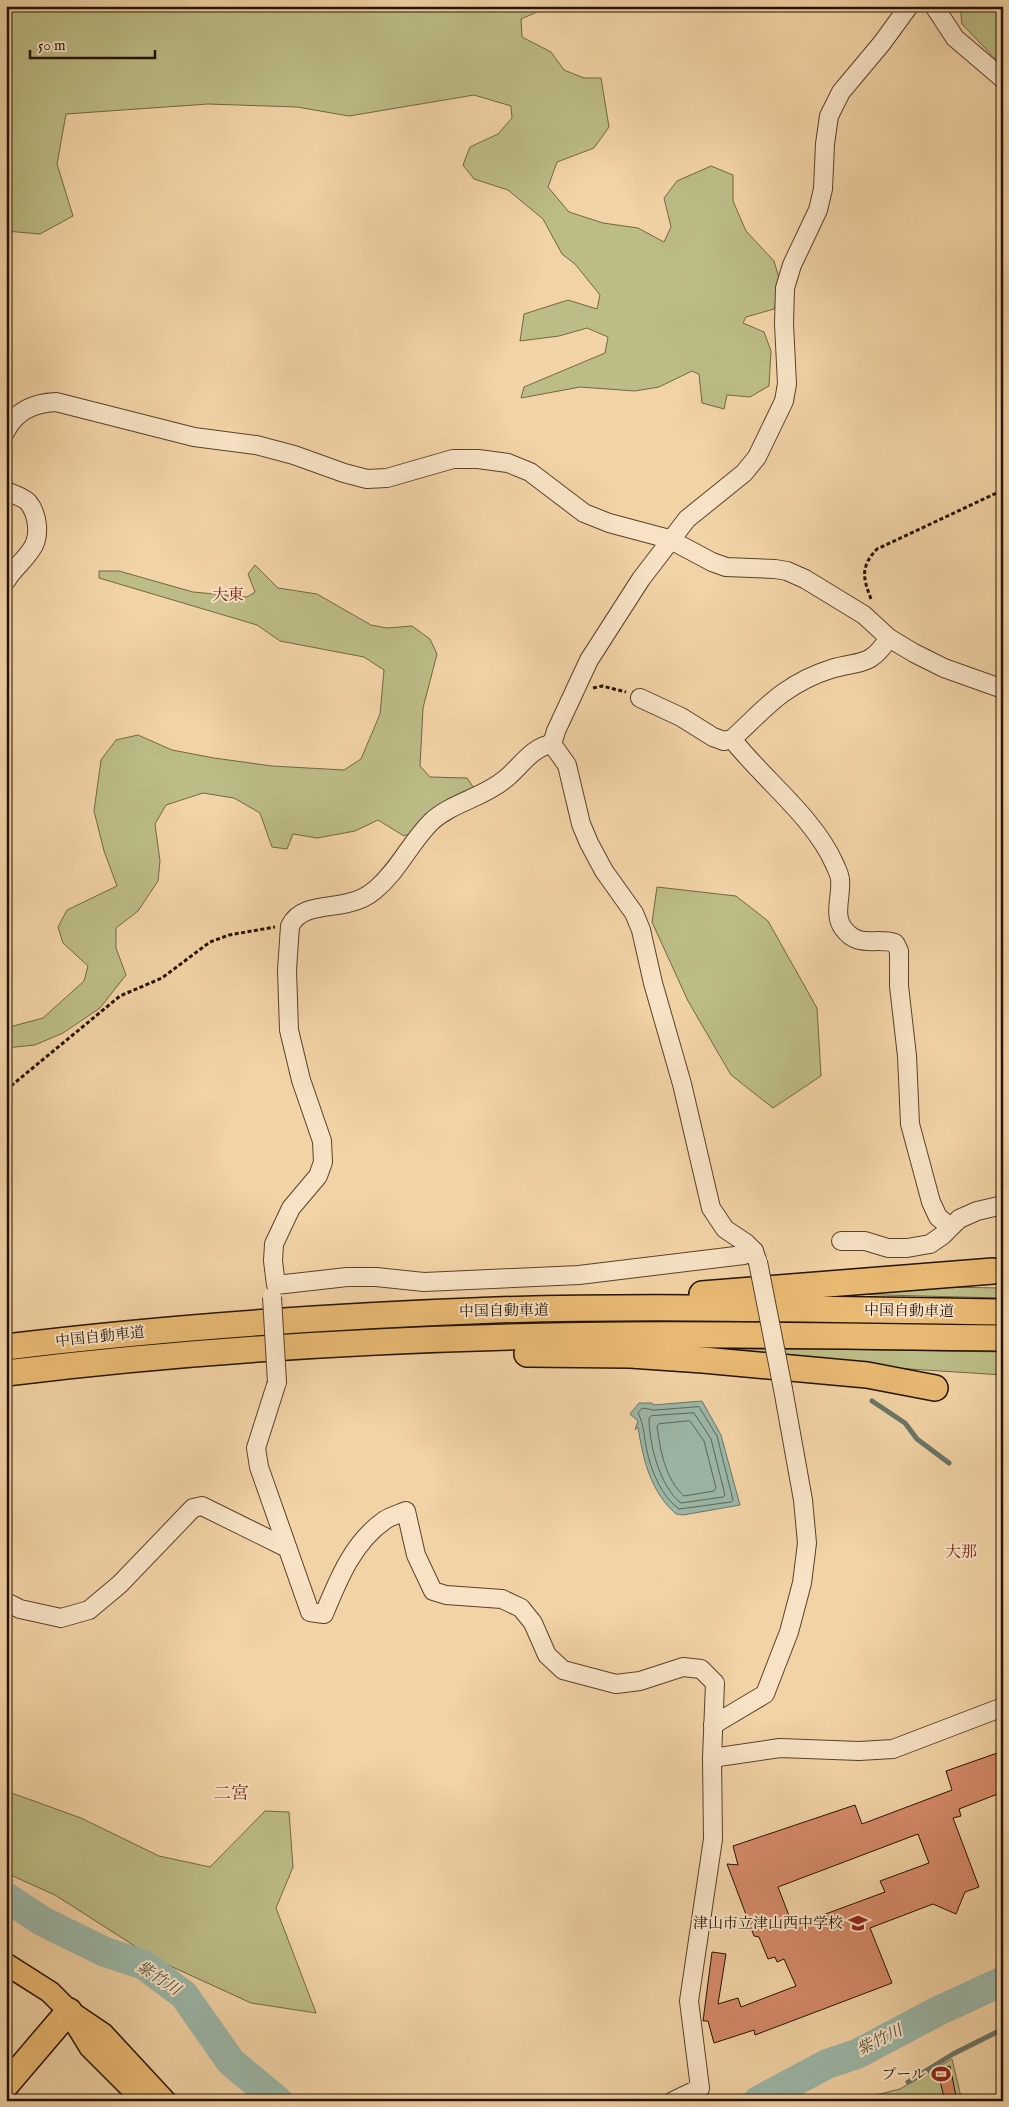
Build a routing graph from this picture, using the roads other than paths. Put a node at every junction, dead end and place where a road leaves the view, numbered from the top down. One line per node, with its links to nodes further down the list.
1 (910, 6): 6 (street)
2 (934, 6): 3 (street)
3 (1003, 78)
4 (6, 431): 6 (street)
5 (6, 491): 7 (street)
6 (669, 539): 8 (street); 12 (street)
7 (6, 581)
8 (889, 638): 9 (street); 11 (street)
9 (1003, 689)
10 (640, 698): 11 (street)
11 (732, 739): 14 (street)
12 (552, 744): 16 (street); 18 (street)
13 (1003, 1205): 14 (street)
14 (950, 1227): 15 (street)
15 (841, 1241)
16 (756, 1256): 18 (street); 29 (street, bridge)
17 (993, 1271): 19 (highway)
18 (274, 1291): 26 (street, bridge)
19 (498, 1310): 20 (highway, 中国自動車道); 23 (highway, 中国自動車道)
20 (1003, 1312)
21 (1003, 1338): 22 (highway, 中国自動車道)
22 (405, 1341): 24 (highway, 中国自動車道); 25 (highway)
23 (6, 1347)
24 (6, 1373)
25 (935, 1388)
26 (287, 1548): 27 (street); 29 (street)
27 (6, 1602)
28 (1003, 1707): 30 (street)
29 (713, 1725): 30 (street)
30 (712, 1758): 36 (street)
31 (6, 1964): 32 (main road)
32 (68, 2011): 33 (highway); 34 (main road); 35 (main road)
33 (6, 2086)
34 (144, 2101)
35 (165, 2101)
36 (673, 2101)

